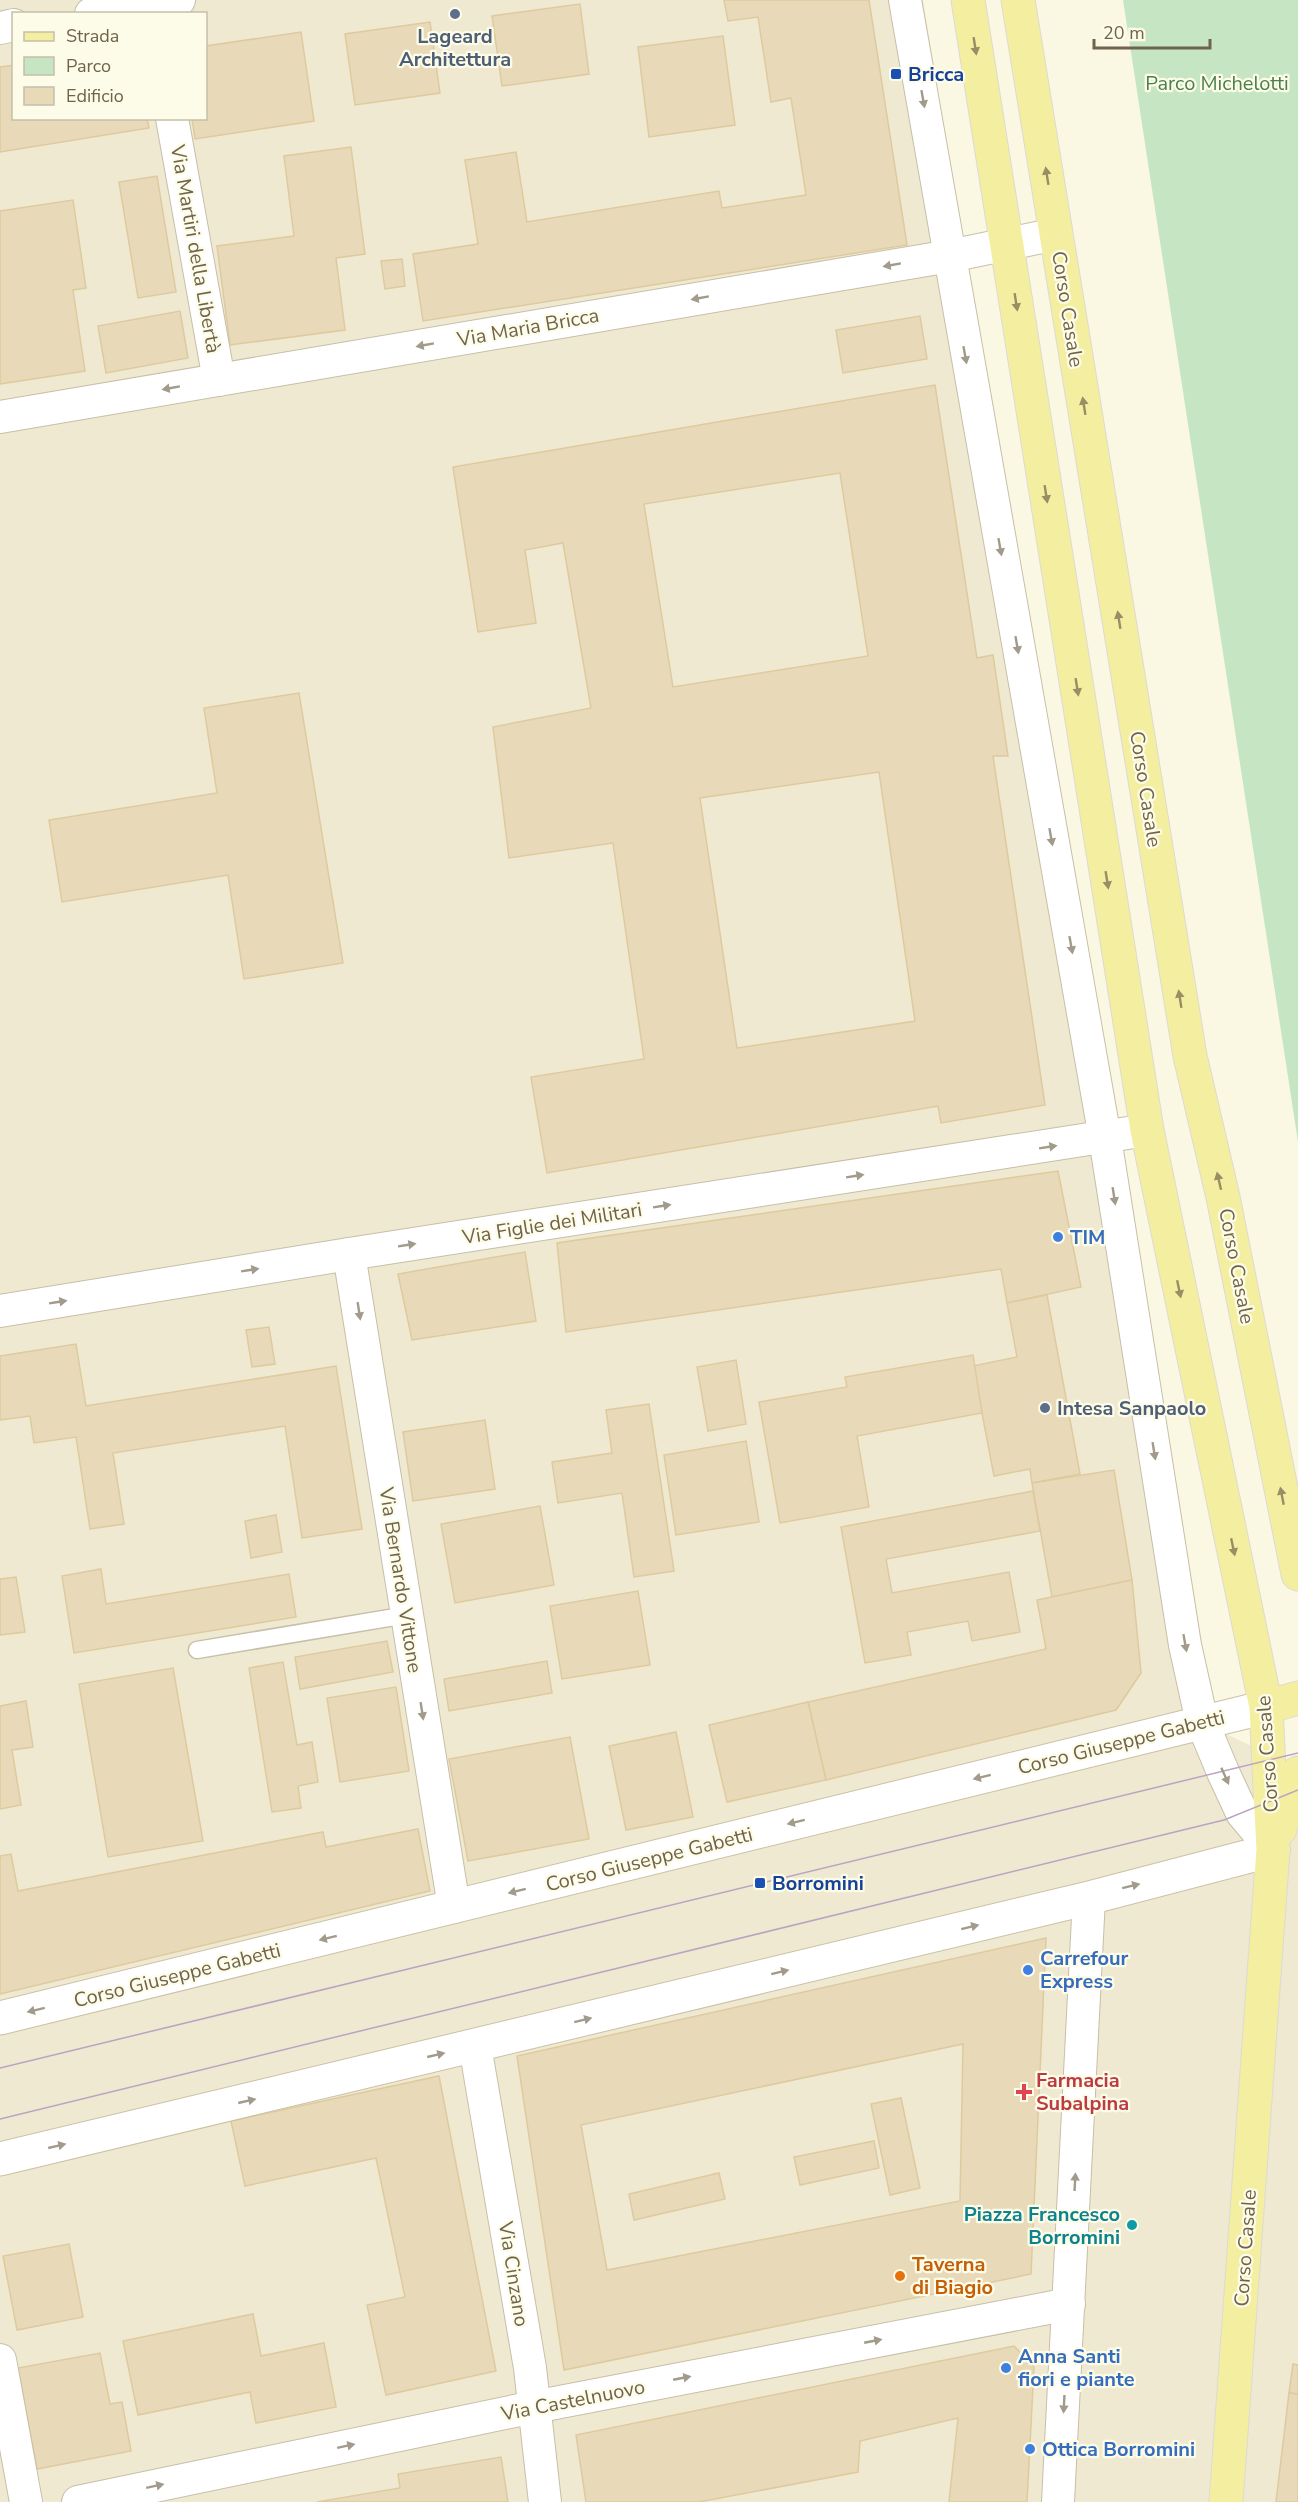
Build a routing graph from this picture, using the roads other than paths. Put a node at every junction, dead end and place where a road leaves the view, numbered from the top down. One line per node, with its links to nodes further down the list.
1 (905, 0): 9 (street, Corso Casale, one-way to 9)
2 (968, 0): 8 (main road, Corso Casale, one-way to 8)
3 (1018, 0): 7 (main road, Corso Casale, one-way to 3)
4 (159, 4): 5 (street)
5 (105, 12)
6 (172, 120): 10 (street, Via Martiri della Libertà)
7 (1056, 234): 8 (street, Via Maria Bricca); 16 (main road, Corso Casale, one-way to 7)
8 (1007, 244): 9 (street, Via Maria Bricca); 12 (main road, Corso Casale, one-way to 12)
9 (950, 256): 10 (street, Via Maria Bricca, one-way to 10); 13 (street, Corso Casale, one-way to 13)
10 (219, 380): 11 (street, Via Maria Bricca, one-way to 11)
11 (0, 417)
12 (1147, 1130): 13 (street); 20 (main road, Corso Casale, one-way to 20)
13 (1105, 1138): 14 (street, Via Figlie dei Militari, one-way to 13); 21 (street, Corso Casale, one-way to 21)
14 (350, 1254): 15 (street, Via Figlie dei Militari, one-way to 14); 17 (street, Via Bernardo Vittone, one-way to 17)
15 (0, 1311)
16 (1298, 1574)
17 (407, 1615): 18 (lane); 25 (street, Via Bernardo Vittone, one-way to 25)
18 (197, 1650)
19 (1298, 1698): 20 (main road, Corso Giuseppe Gabetti)
20 (1266, 1707): 21 (street, Corso Giuseppe Gabetti); 23 (main road, Corso Casale)
21 (1202, 1722): 23 (street, Corso Casale, one-way to 23); 25 (street, Corso Giuseppe Gabetti, one-way to 25)
22 (1298, 1773): 23 (main road, Corso Casale)
23 (1285, 1846): 24 (street, one-way to 23); 36 (main road, Corso Casale)
24 (1089, 1898): 27 (street, one-way to 24); 29 (street, one-way to 24)
25 (454, 1907): 26 (street, Corso Giuseppe Gabetti, one-way to 26)
26 (0, 2018)
27 (475, 2046): 28 (street, one-way to 27); 31 (street, Via Cinzano)
28 (0, 2160)
29 (1069, 2304): 31 (street, Via Castelnuovo, one-way to 29); 35 (street, one-way to 35)
30 (0, 2360): 32 (street)
31 (534, 2407): 33 (street, Via Castelnuovo, one-way to 31); 34 (street, Via Cinzano)
32 (26, 2502)
33 (78, 2502)
34 (545, 2502)
35 (1058, 2502)
36 (1226, 2502)

